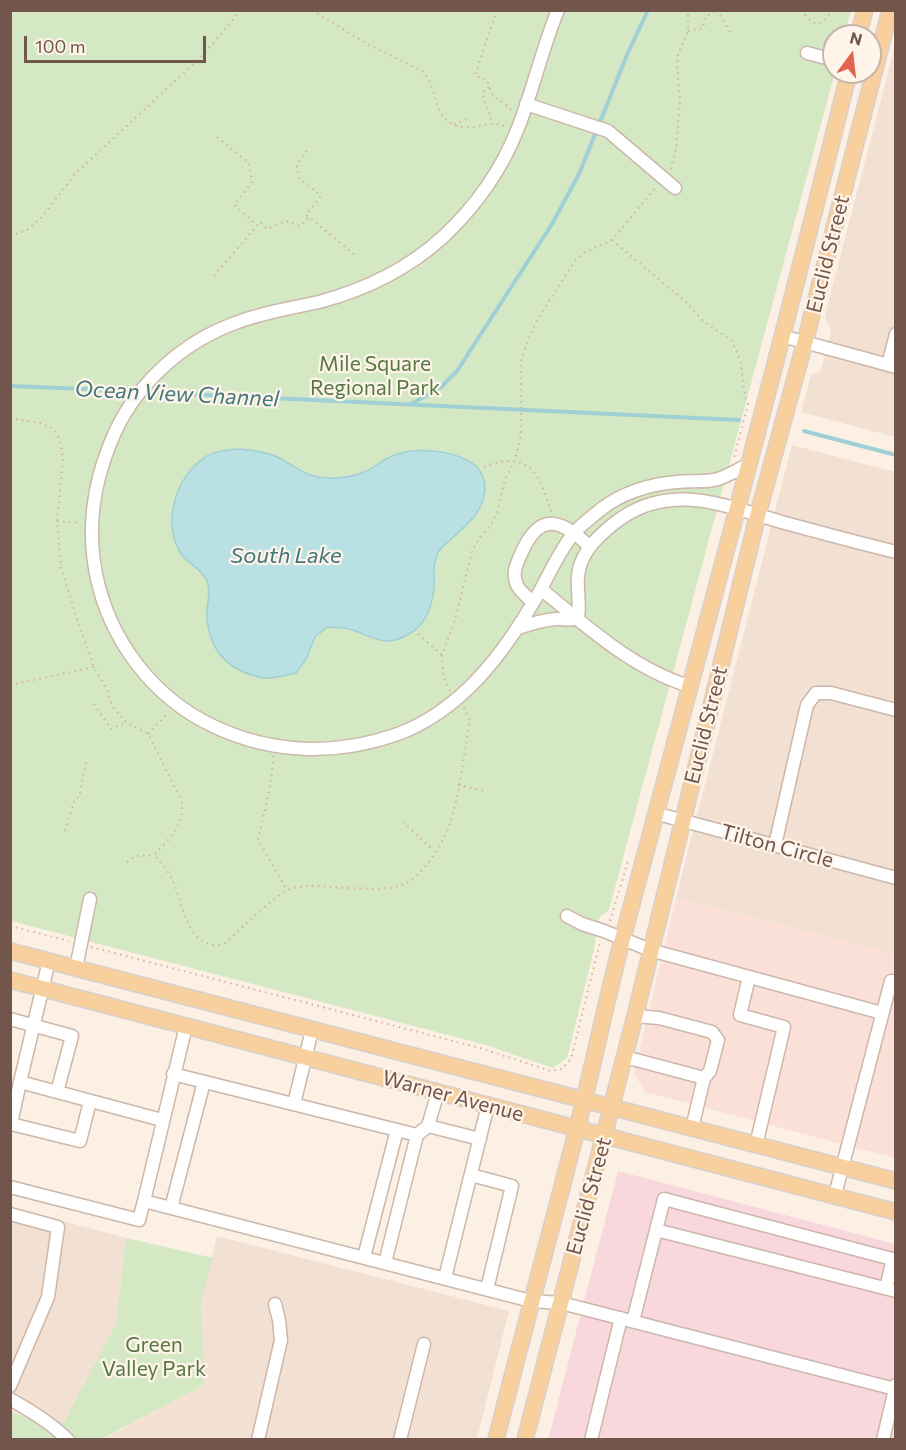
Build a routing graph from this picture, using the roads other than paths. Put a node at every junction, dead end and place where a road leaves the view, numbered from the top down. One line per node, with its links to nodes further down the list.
1 (558, 10): 6 (street)
2 (890, 10): 10 (main road, Euclid Street)
3 (807, 53): 4 (street)
4 (822, 57)
5 (846, 84): 9 (main road, Euclid Street)
6 (526, 104): 7 (street); 21 (street)
7 (675, 188)
8 (896, 334): 11 (street)
9 (782, 336): 10 (street); 12 (main road, Euclid Street)
10 (805, 342): 11 (street); 14 (main road, Euclid Street)
11 (892, 366)
12 (748, 465): 13 (main road, Euclid Street); 15 (street)
13 (737, 507): 14 (street); 16 (street); 22 (main road, Euclid Street)
14 (758, 514): 17 (street); 25 (main road, Euclid Street)
15 (574, 532): 16 (street); 18 (street); 19 (street)
16 (589, 546): 20 (street)
17 (896, 552)
18 (541, 589): 19 (street); 20 (street)
19 (533, 603): 21 (street)
20 (578, 618): 21 (street); 22 (street)
21 (518, 628)
22 (689, 686): 24 (main road, Euclid Street)
23 (896, 710): 26 (street)
24 (658, 814): 25 (street, Tilton Circle); 30 (main road, Euclid Street)
25 (682, 820): 26 (street, Tilton Circle); 31 (main road, Euclid Street)
26 (775, 845): 27 (street, Tilton Circle)
27 (896, 878)
28 (90, 899): 34 (street)
29 (567, 916): 30 (street)
30 (623, 939): 31 (street); 53 (main road, Euclid Street)
31 (650, 950): 35 (street); 40 (main road, Euclid Street)
32 (10, 951): 33 (main road, Warner Avenue)
33 (48, 961): 34 (main road, Warner Avenue); 38 (street)
34 (76, 968): 44 (main road, Warner Avenue)
35 (749, 977): 39 (street); 66 (street)
36 (10, 980): 38 (main road, Warner Avenue)
37 (896, 982): 39 (street)
38 (41, 988): 42 (street); 43 (main road, Warner Avenue)
39 (882, 1013): 67 (street)
40 (635, 1016): 46 (main road, Euclid Street); 48 (street)
41 (10, 1019): 42 (street)
42 (34, 1026): 49 (street); 51 (street)
43 (186, 1026): 45 (main road, Warner Avenue); 47 (street)
44 (312, 1030): 45 (street); 53 (main road, Warner Avenue)
45 (306, 1057): 52 (main road, Warner Avenue); 55 (street)
46 (625, 1057): 48 (street); 57 (main road, Euclid Street)
47 (173, 1074): 50 (street); 58 (street)
48 (704, 1078): 60 (street)
49 (21, 1082): 51 (street); 54 (street)
50 (204, 1082): 55 (street); 73 (street)
51 (57, 1092): 54 (street)
52 (438, 1092): 56 (main road, Warner Avenue); 59 (street)
53 (584, 1100): 57 (main road, Warner Avenue); 61 (main road, Euclid Street)
54 (90, 1101): 58 (street)
55 (294, 1104): 62 (street)
56 (488, 1105): 61 (main road, Warner Avenue); 65 (street)
57 (612, 1107): 60 (main road, Warner Avenue); 64 (main road, Euclid Street)
58 (162, 1120): 72 (street)
59 (428, 1126): 63 (street); 65 (street)
60 (692, 1128): 66 (main road, Warner Avenue)
61 (577, 1129): 64 (main road, Warner Avenue); 83 (main road, Euclid Street)
62 (397, 1130): 63 (street); 77 (street)
63 (417, 1135): 79 (street)
64 (605, 1135): 71 (main road, Warner Avenue); 84 (main road, Euclid Street)
65 (480, 1139): 68 (street)
66 (756, 1145): 67 (main road, Warner Avenue)
67 (842, 1167): 69 (main road, Warner Avenue); 71 (street)
68 (471, 1175): 80 (street); 81 (street)
69 (896, 1181)
70 (10, 1187): 72 (street)
71 (835, 1196): 74 (main road, Warner Avenue)
72 (144, 1201): 73 (street)
73 (171, 1208): 77 (street)
74 (896, 1212)
75 (10, 1214): 88 (street)
76 (656, 1230): 78 (street); 82 (street); 86 (street)
77 (364, 1257): 79 (street)
78 (894, 1260): 82 (street)
79 (385, 1263): 80 (street)
80 (445, 1278): 81 (street)
81 (487, 1289): 83 (street)
82 (891, 1289)
83 (531, 1300): 84 (street); 94 (main road, Euclid Street)
84 (561, 1303): 86 (street); 95 (main road, Euclid Street)
85 (275, 1304): 92 (street)
86 (627, 1320): 89 (street); 96 (street)
87 (424, 1344): 93 (street)
88 (10, 1386)
89 (895, 1387): 97 (street)
90 (10, 1399): 91 (street)
91 (68, 1440)
92 (258, 1440)
93 (400, 1440)
94 (496, 1440)
95 (525, 1440)
96 (591, 1440)
97 (883, 1440)

